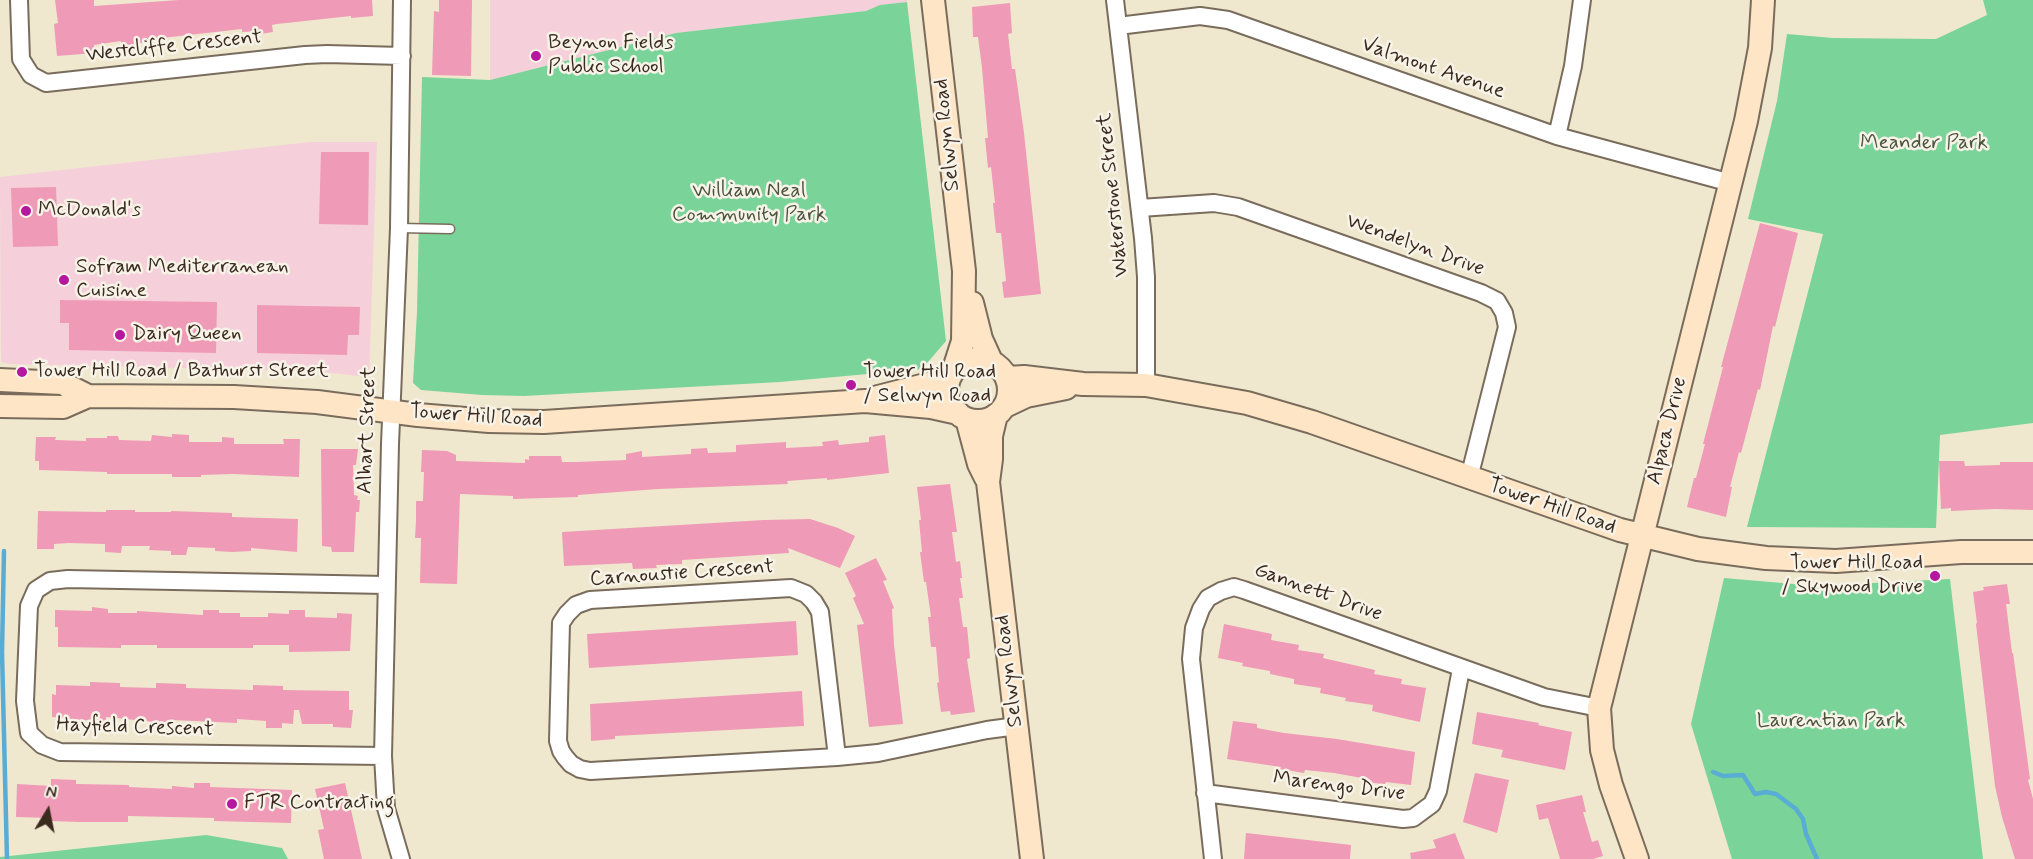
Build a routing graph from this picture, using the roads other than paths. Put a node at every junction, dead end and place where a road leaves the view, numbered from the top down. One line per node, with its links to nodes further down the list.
1 (20, 0): 8 (street, Westcliffe Crescent)
2 (402, 0): 8 (street, Alhart Street)
3 (933, 0): 14 (street, Selwyn Road)
4 (1115, 0): 7 (street, Waterstone Street)
5 (1582, 0): 9 (street)
6 (1763, 0): 10 (street, Alpaca Drive)
7 (1118, 26): 9 (street, Valmont Avenue); 11 (street, Waterstone Street)
8 (402, 57): 12 (street, Alhart Street)
9 (1557, 136): 10 (street, Valmont Avenue)
10 (1731, 183): 29 (street, Alpaca Drive)
11 (1140, 208): 20 (street, Waterstone Street); 27 (street, Wendelyn Drive)
12 (399, 228): 13 (lane); 24 (street, Alhart Street)
13 (450, 229)
14 (964, 271): 15 (street, Selwyn Road); 16 (street, Selwyn Road)
15 (991, 361): 16 (street); 17 (street)
16 (953, 371): 22 (street, Tower Hill Road); 26 (street)
17 (1007, 378): 19 (street, Tower Hill Road); 25 (street)
18 (0, 380): 21 (street, Tower Hill Road)
19 (1083, 384): 20 (street, Tower Hill Road); 25 (street, Tower Hill Road)
20 (1146, 385): 27 (street, Tower Hill Road)
21 (88, 396): 23 (street, Tower Hill Road); 24 (street, Tower Hill Road)
22 (865, 401): 24 (street, Tower Hill Road); 26 (street, Tower Hill Road)
23 (0, 406)
24 (391, 411): 31 (street, Alhart Street)
25 (1000, 411): 26 (street); 28 (street, Selwyn Road)
26 (963, 416): 28 (street, Selwyn Road)
27 (1468, 478): 29 (street, Tower Hill Road)
28 (988, 482): 34 (street, Selwyn Road)
29 (1641, 536): 30 (street, Tower Hill Road); 33 (street, Alpaca Drive)
30 (2033, 552)
31 (386, 585): 35 (street, Alhart Street); 35 (street, Hayfield Crescent)
32 (1461, 669): 33 (street, Gannett Drive); 37 (street, Marengo Drive); 37 (street, Gannett Drive)
33 (1599, 708): 41 (street, Alpaca Drive)
34 (1017, 726): 36 (street, Carnoustie Crescent); 39 (street, Selwyn Road)
35 (383, 756): 38 (street, Alhart Street)
36 (837, 757): 36 (street, Carnoustie Crescent)
37 (1205, 793): 40 (street, Gannett Drive)
38 (401, 859)
39 (1032, 859)
40 (1213, 859)
41 (1637, 859)

